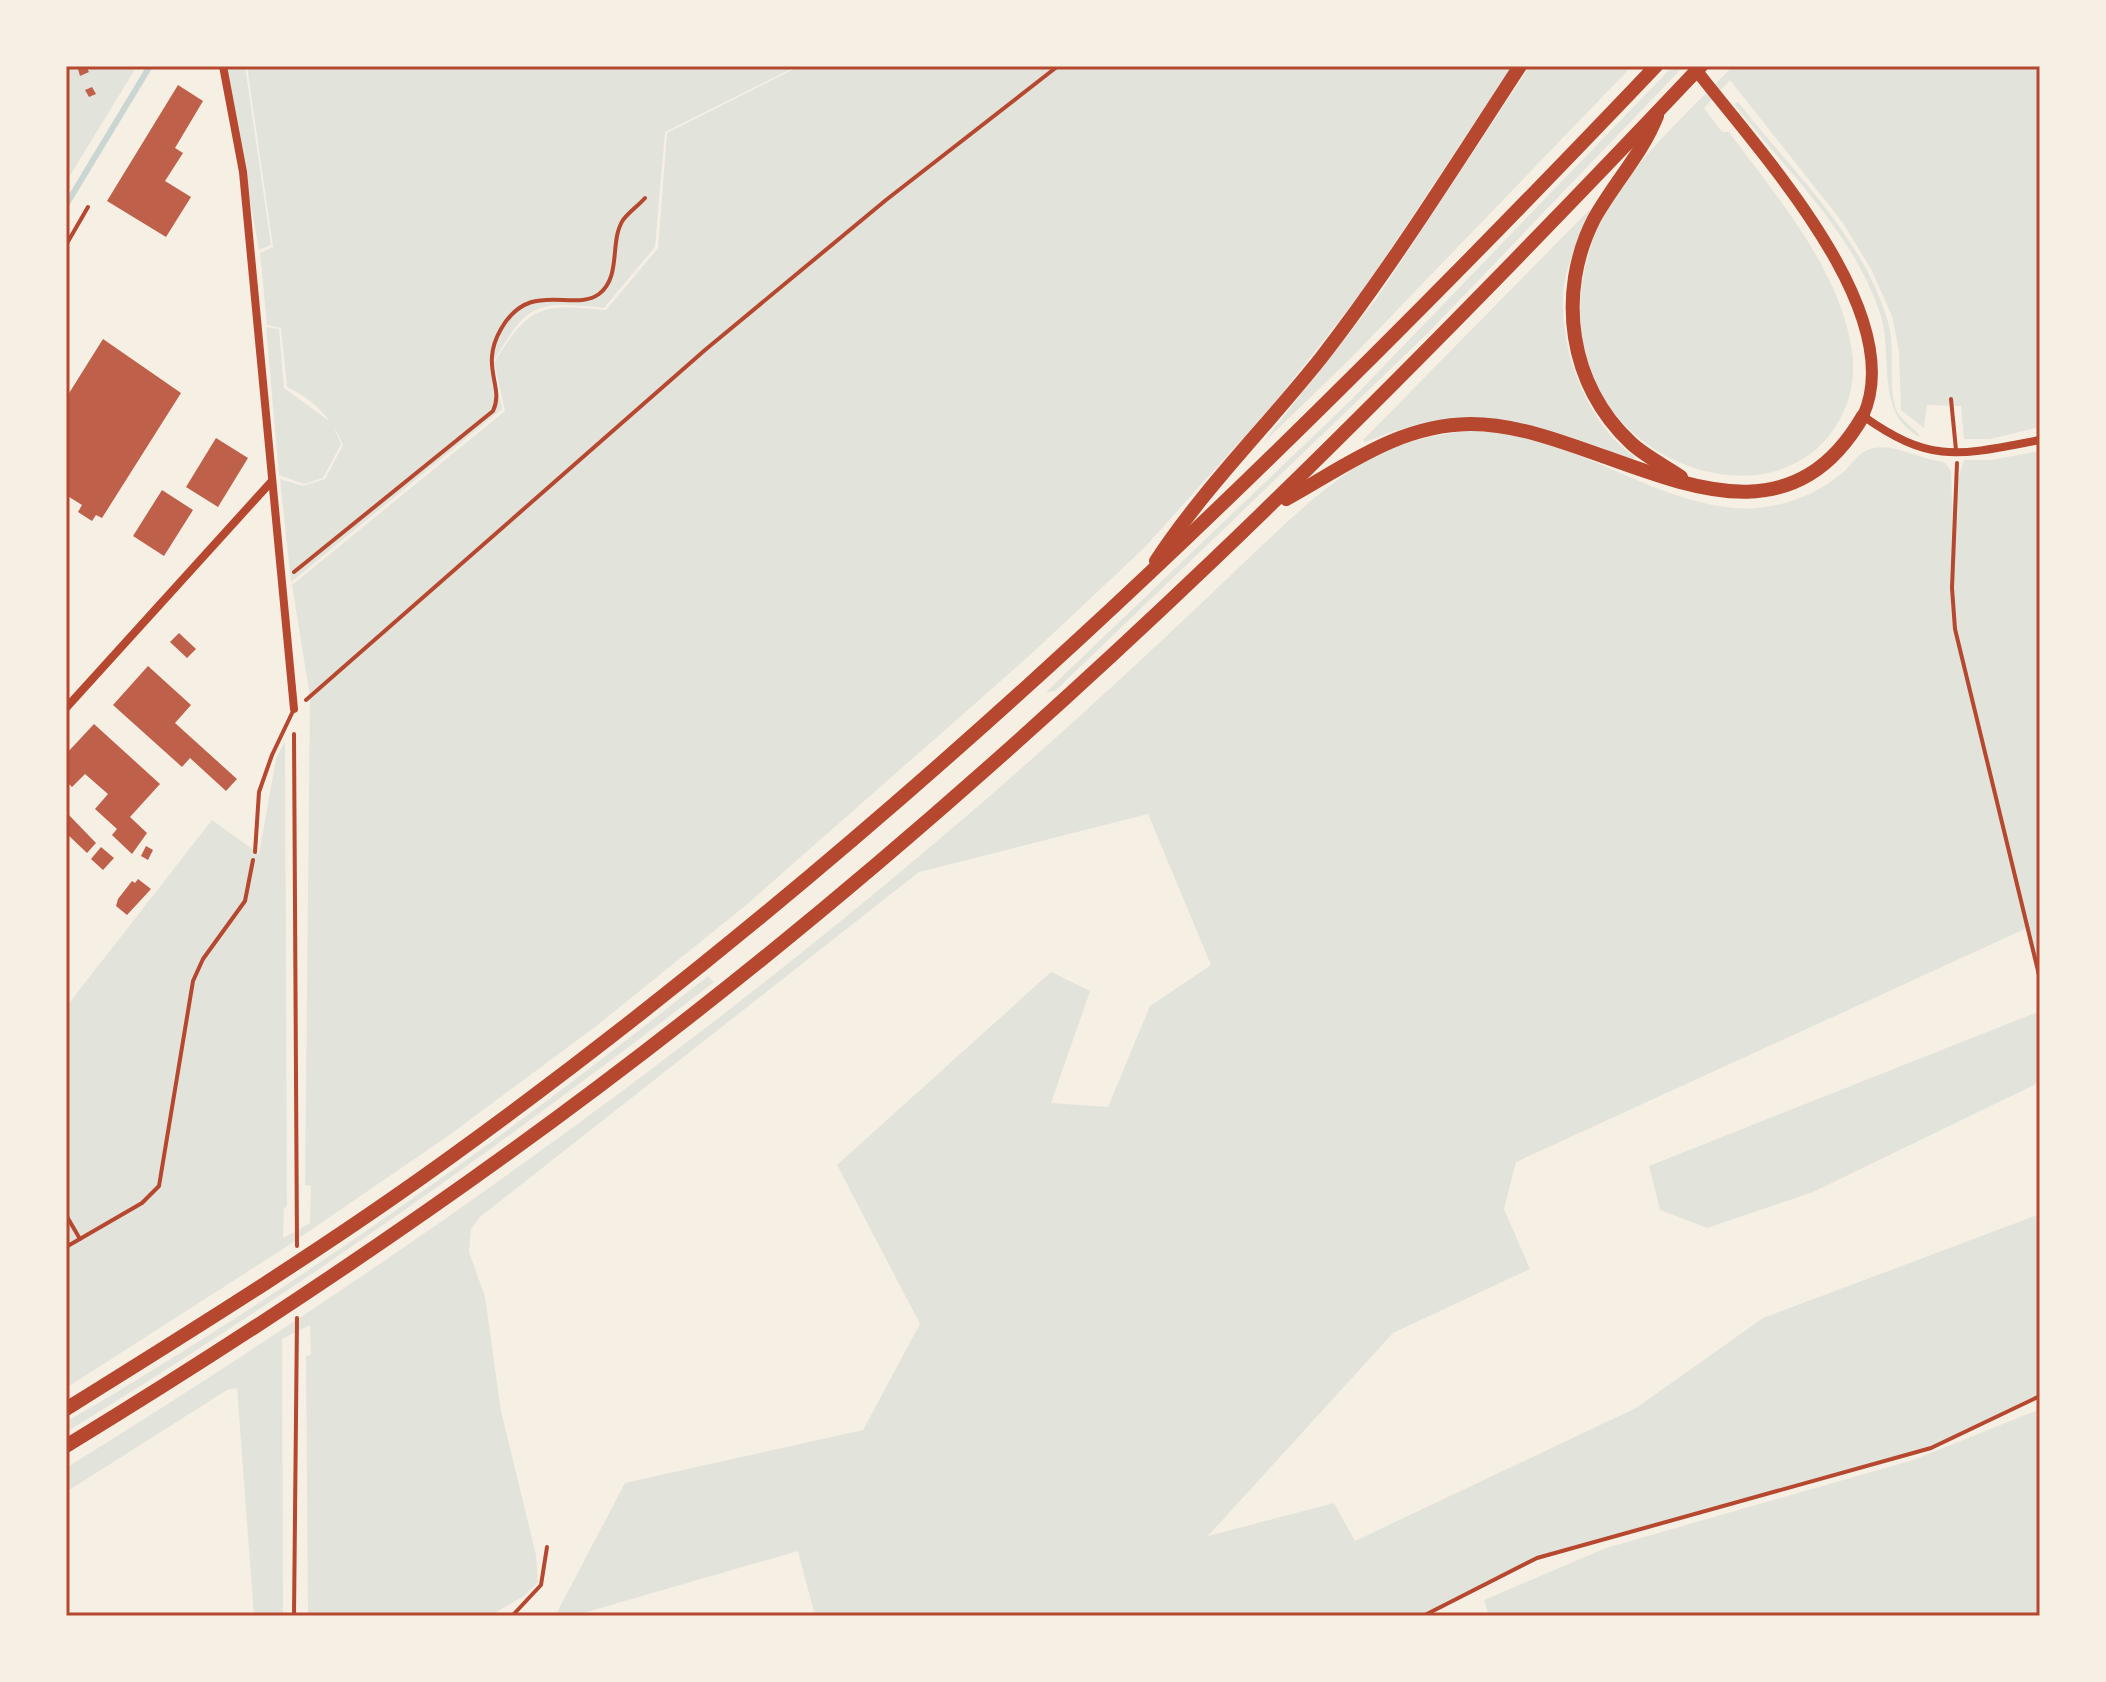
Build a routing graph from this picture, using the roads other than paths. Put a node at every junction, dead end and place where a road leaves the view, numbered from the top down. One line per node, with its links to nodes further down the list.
1 (223, 66): 11 (street)
2 (1520, 66): 14 (highway)
3 (1656, 66): 14 (highway)
4 (1693, 66): 8 (main road)
5 (1701, 66): 6 (highway)
6 (1660, 110): 12 (highway); 13 (highway)
7 (1951, 399): 10 (lane)
8 (1863, 416): 10 (street); 12 (highway)
9 (2040, 440): 10 (street)
10 (1956, 453)
11 (271, 482): 15 (street); 16 (street)
12 (1688, 482): 13 (highway)
13 (1270, 507): 19 (highway)
14 (1143, 581): 18 (highway)
15 (66, 708)
16 (294, 709): 17 (lane)
17 (255, 852)
18 (66, 1409)
19 (66, 1446)

